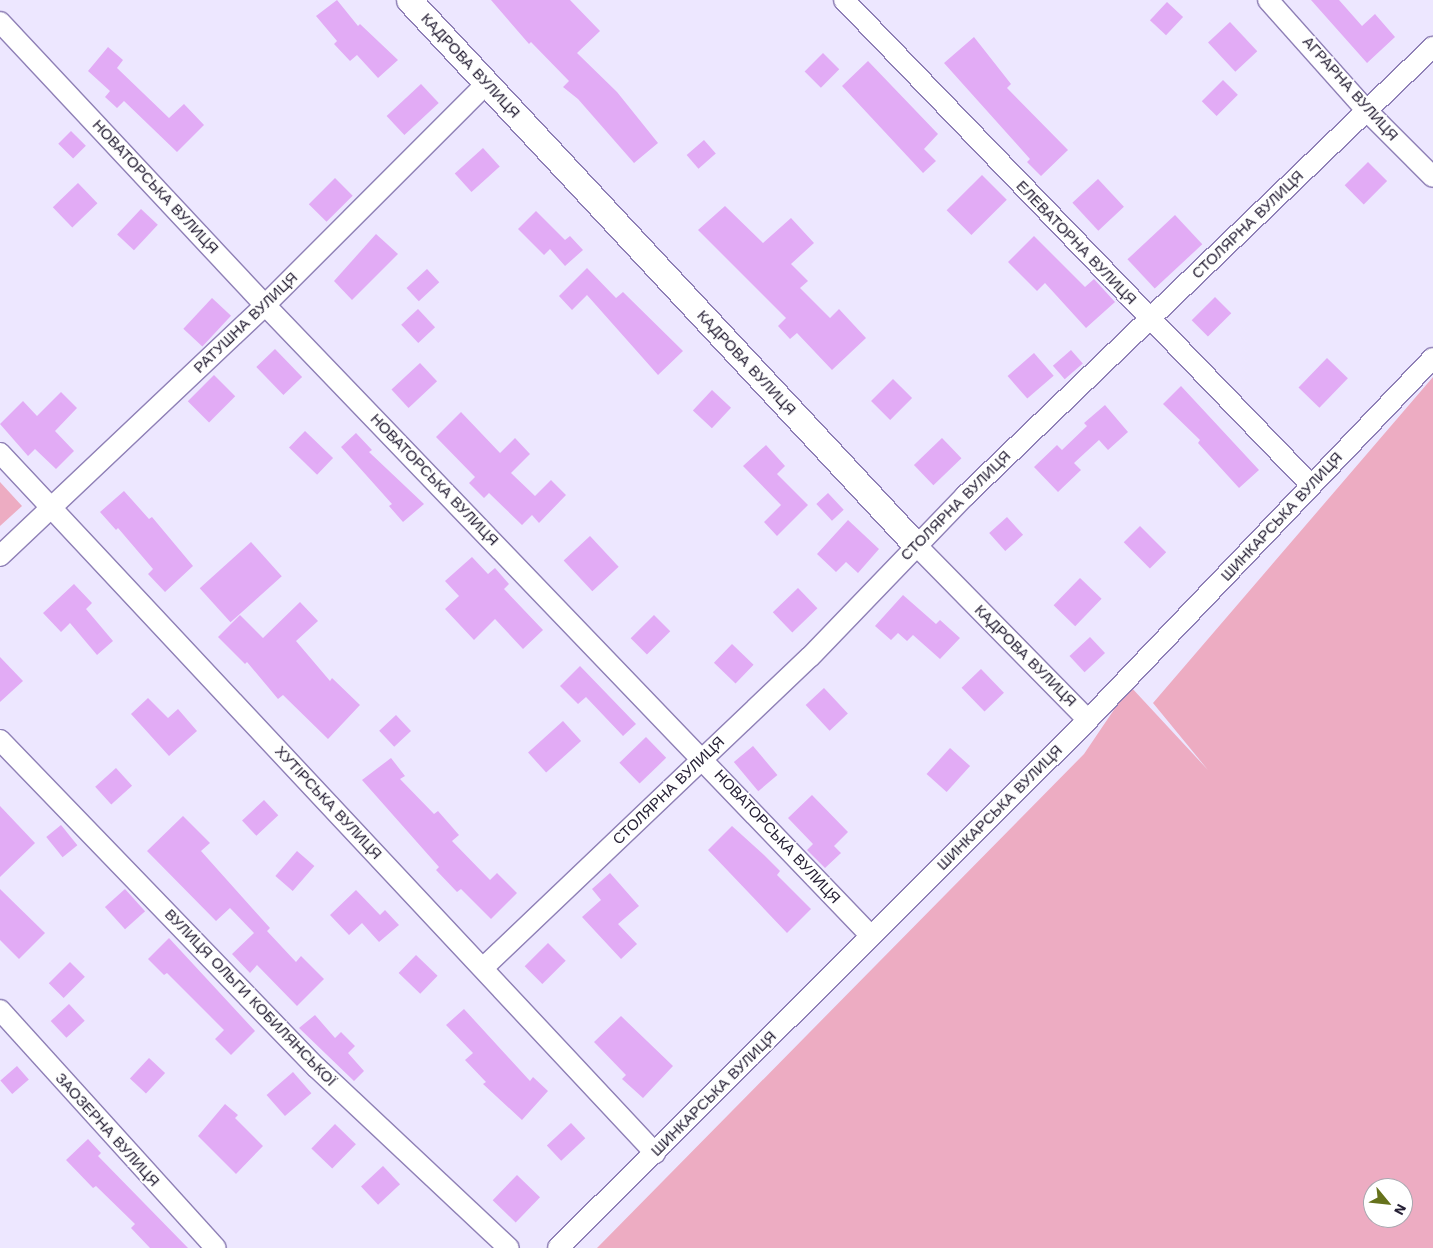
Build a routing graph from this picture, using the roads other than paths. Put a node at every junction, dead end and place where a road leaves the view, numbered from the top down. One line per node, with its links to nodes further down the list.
1 (409, 0): 6 (street, КАДРОВА ВУЛИЦЯ)
2 (844, 0): 10 (street, ЕЛЕВАТОРНА ВУЛИЦЯ)
3 (1268, 0): 7 (street, АГРАРНА ВУЛИЦЯ)
4 (0, 22): 9 (street, НОВАТОРСЬКА ВУЛИЦЯ)
5 (1433, 47): 7 (street, СТОЛЯРНА ВУЛИЦЯ)
6 (486, 84): 9 (street, РАТУШНА ВУЛИЦЯ); 15 (street, КАДРОВА ВУЛИЦЯ)
7 (1368, 111): 8 (street, АГРАРНА ВУЛИЦЯ); 10 (street, СТОЛЯРНА ВУЛИЦЯ)
8 (1433, 177)
9 (265, 305): 14 (street, РАТУШНА ВУЛИЦЯ); 19 (street, НОВАТОРСЬКА ВУЛИЦЯ)
10 (1150, 320): 13 (street, ЕЛЕВАТОРНА ВУЛИЦЯ); 15 (street, СТОЛЯРНА ВУЛИЦЯ)
11 (1433, 358): 13 (street, ШИНКАРСЬКА ВУЛИЦЯ)
12 (0, 453): 14 (street, ХУТІРСЬКА ВУЛИЦЯ)
13 (1310, 484): 17 (street, ШИНКАРСЬКА ВУЛИЦЯ)
14 (53, 508): 16 (street, РАТУШНА ВУЛИЦЯ); 21 (street, ХУТІРСЬКА ВУЛИЦЯ)
15 (916, 545): 17 (street, КАДРОВА ВУЛИЦЯ); 19 (street, СТОЛЯРНА ВУЛИЦЯ)
16 (0, 556)
17 (1088, 720): 20 (street, ШИНКАРСЬКА ВУЛИЦЯ)
18 (0, 740): 25 (street, ВУЛИЦЯ ОЛЬГИ КОБИЛЯНСЬКОЇ)
19 (703, 758): 20 (street, НОВАТОРСЬКА ВУЛИЦЯ); 21 (street, СТОЛЯРНА ВУЛИЦЯ)
20 (871, 936): 23 (street, ШИНКАРСЬКА ВУЛИЦЯ)
21 (483, 968): 23 (street, ХУТІРСЬКА ВУЛИЦЯ)
22 (0, 1010): 24 (street, ЗАОЗЕРНА ВУЛИЦЯ)
23 (655, 1153): 26 (street, ШИНКАРСЬКА ВУЛИЦЯ)
24 (216, 1248)
25 (509, 1248)
26 (558, 1248)

